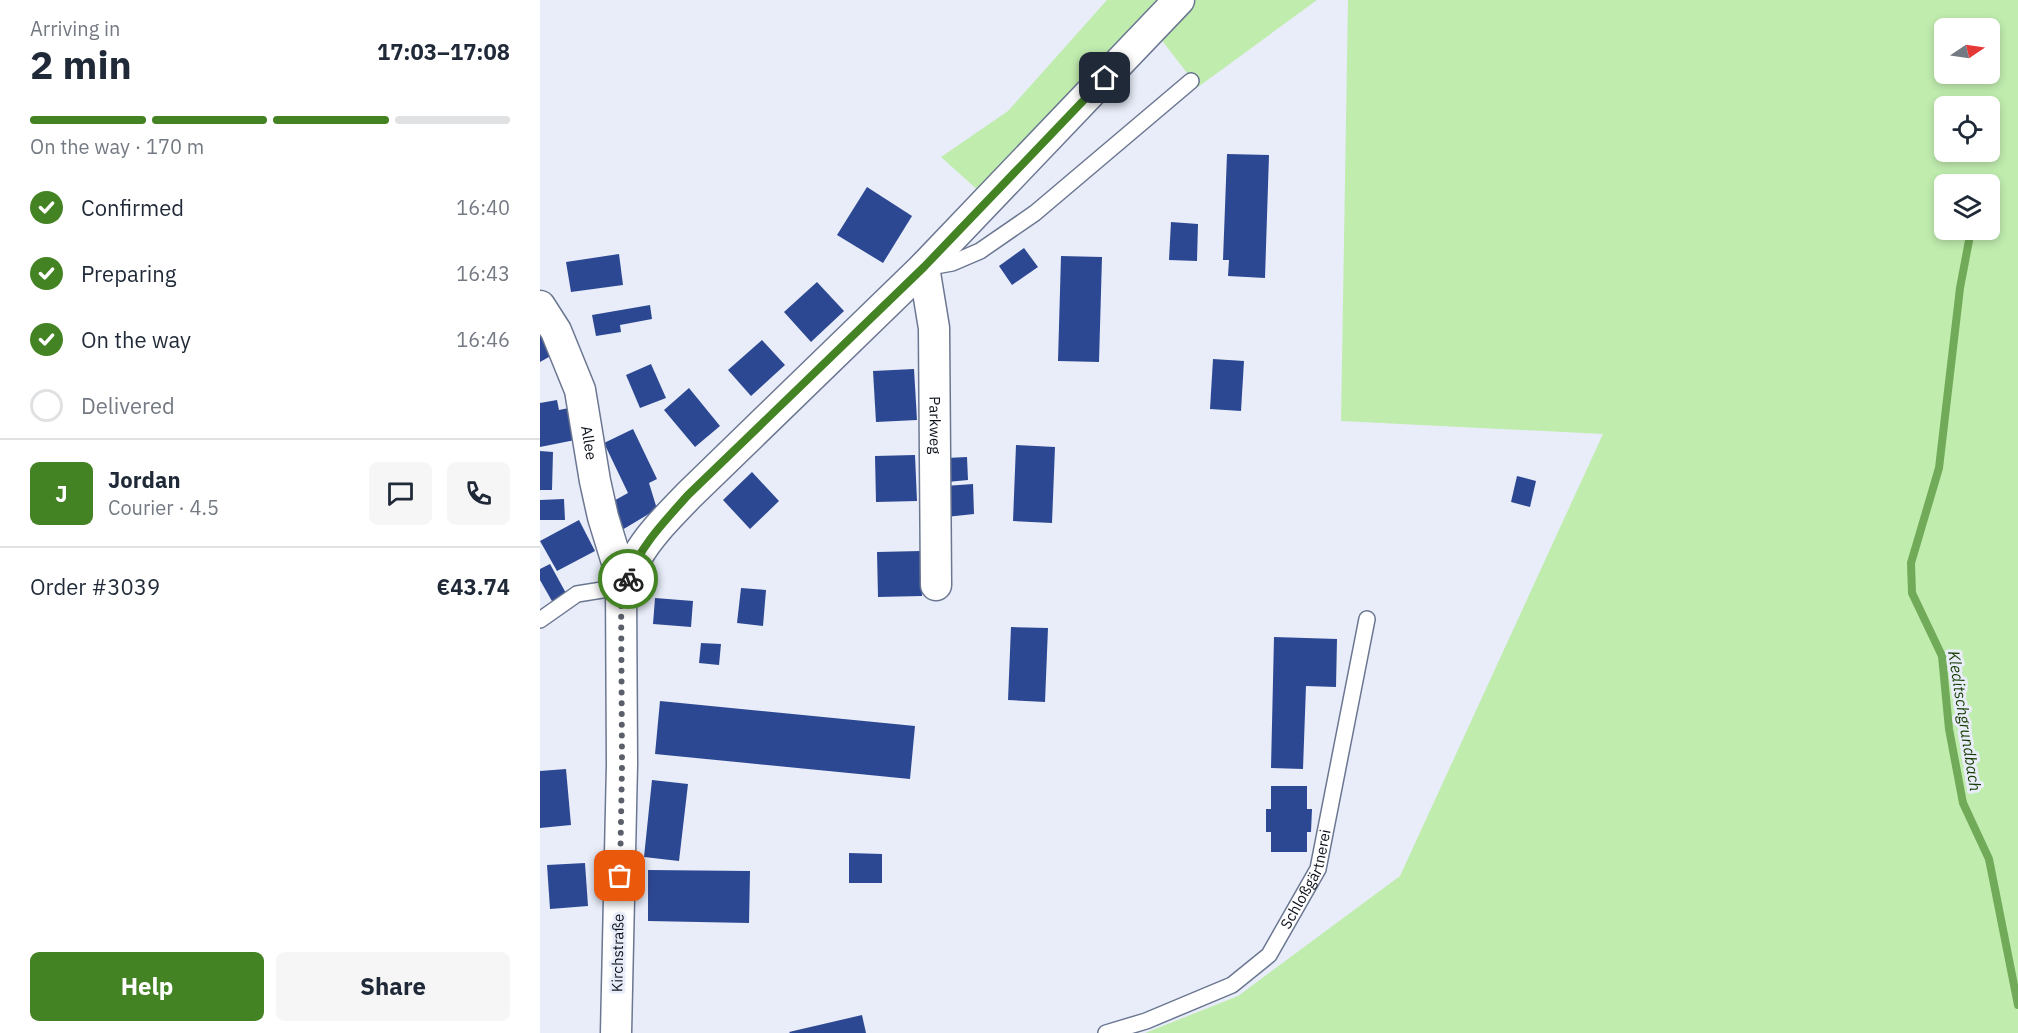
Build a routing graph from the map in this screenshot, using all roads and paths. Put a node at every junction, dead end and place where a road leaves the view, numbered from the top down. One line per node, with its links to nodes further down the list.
1 (1179, 0): 3 (street)
2 (1191, 81): 3 (lane)
3 (924, 267): 5 (street); 6 (street, Parkweg)
4 (540, 306): 5 (street, Allee)
5 (621, 585): 8 (lane); 9 (street, Kirchstraße)
6 (936, 585)
7 (1367, 619): 10 (lane, Schloßgärtnerei)
8 (540, 620)
9 (616, 1033)
10 (1106, 1033)

